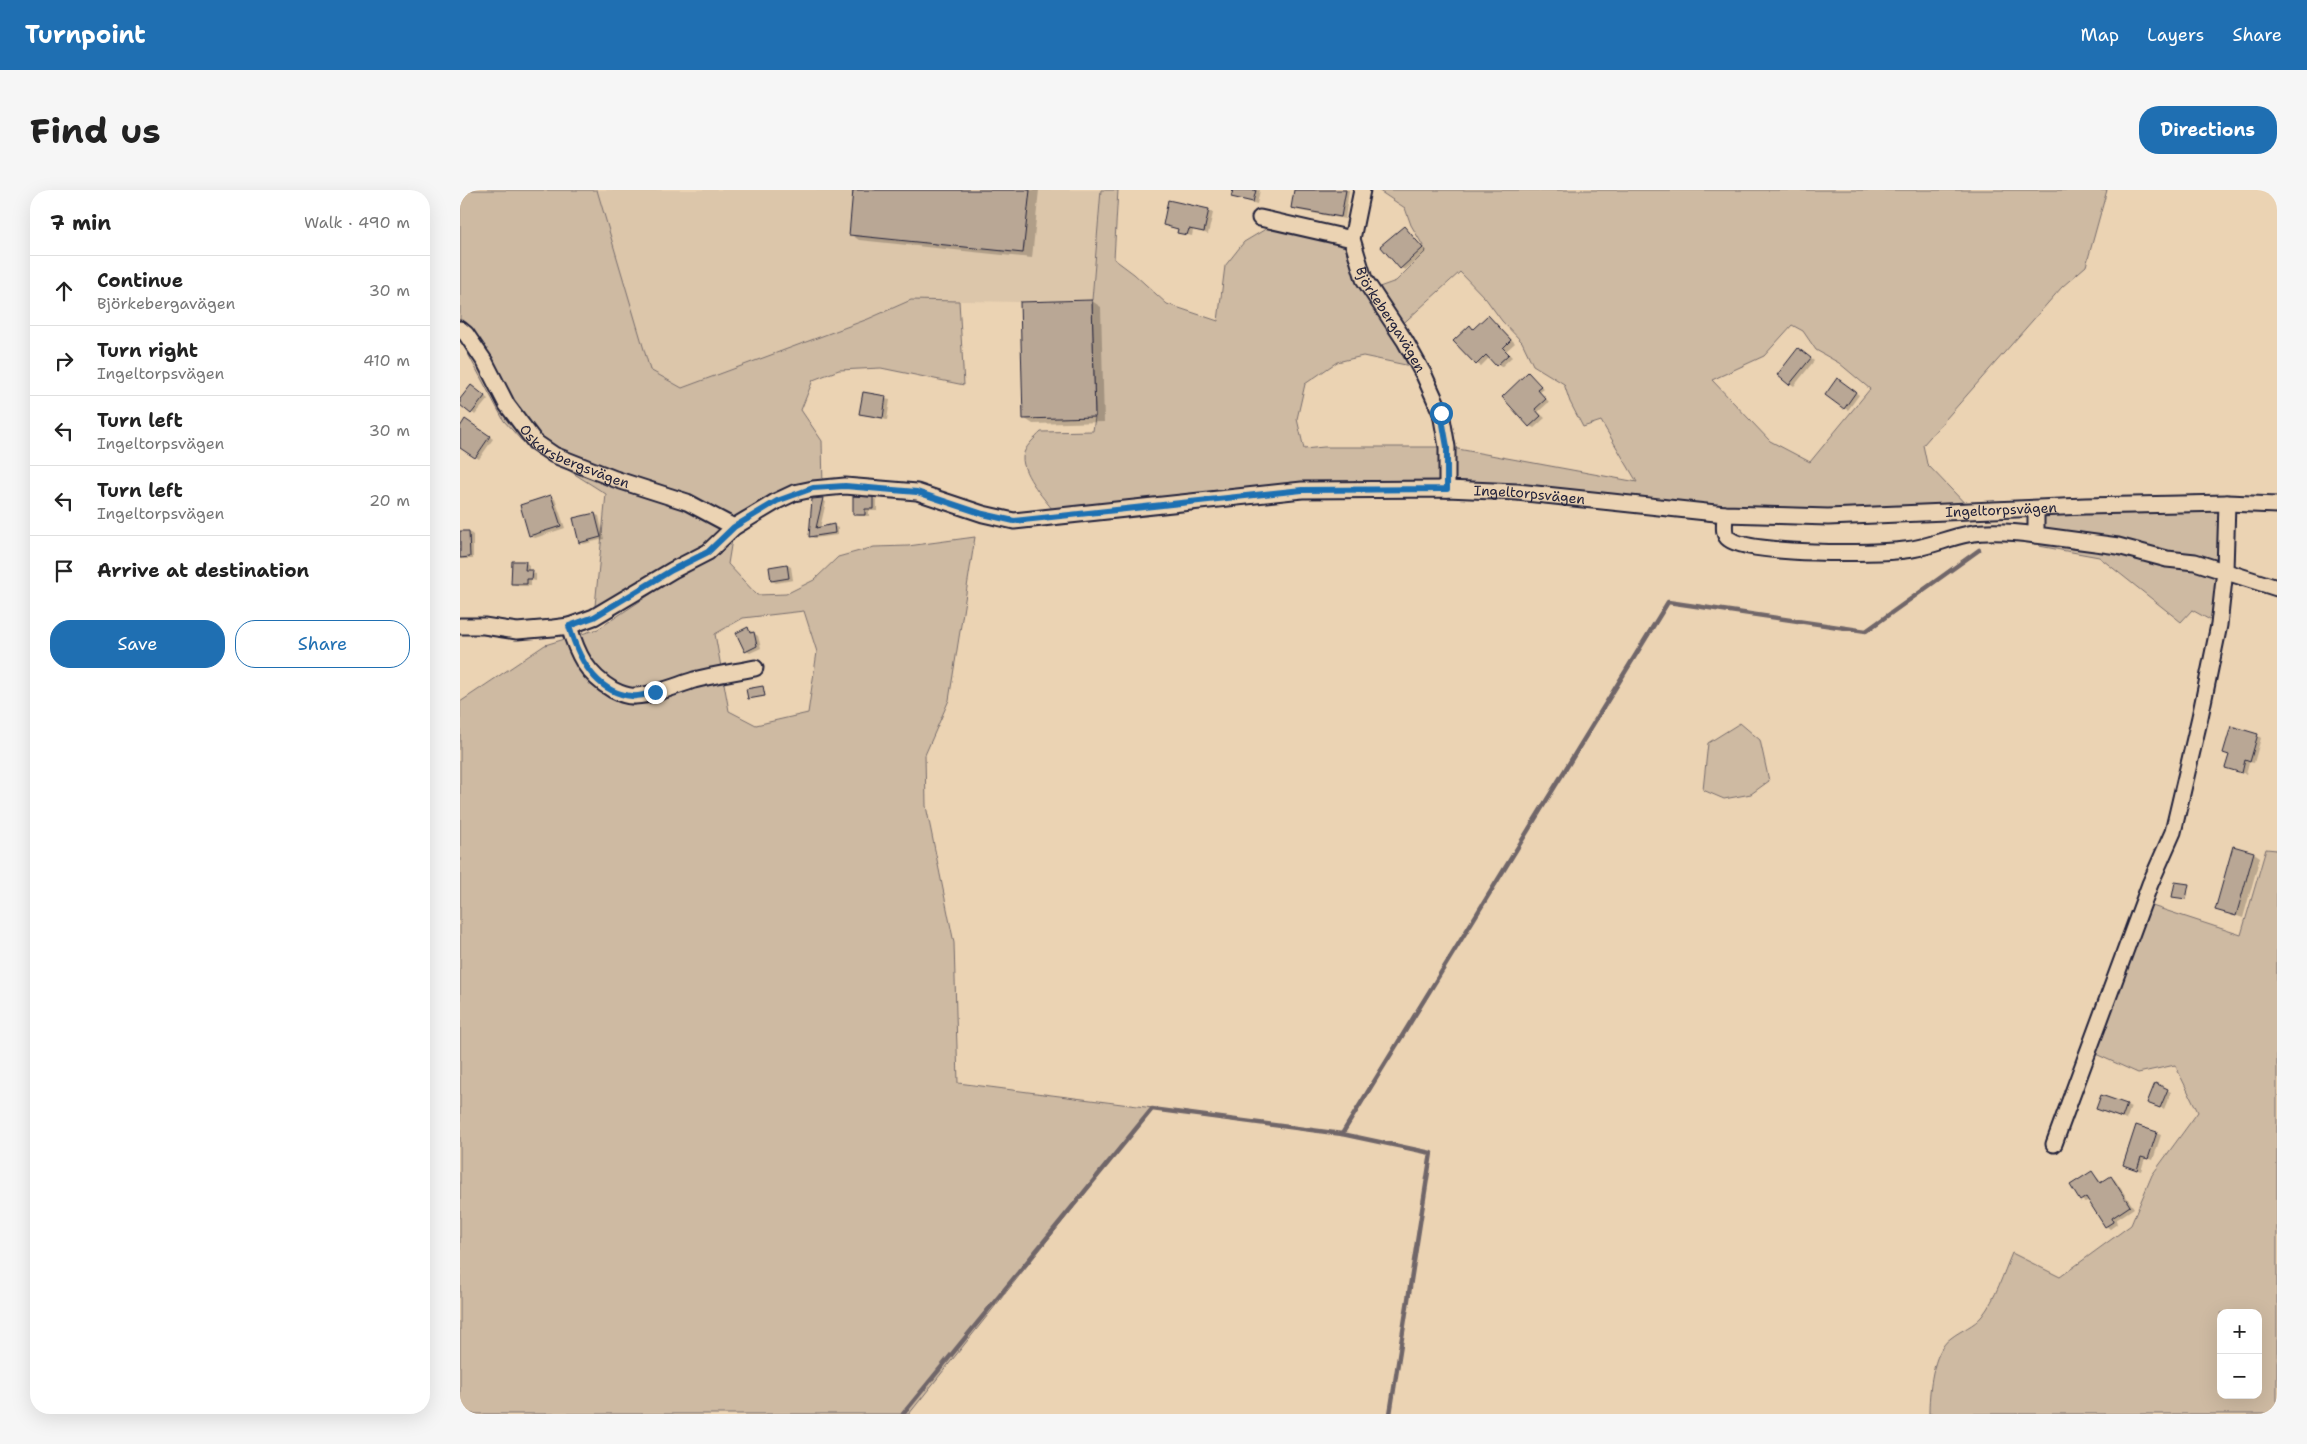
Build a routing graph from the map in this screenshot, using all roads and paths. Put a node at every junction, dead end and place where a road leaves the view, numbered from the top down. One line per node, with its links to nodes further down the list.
1 (1362, 190): 3 (street)
2 (1260, 218): 3 (street)
3 (1352, 239): 5 (street, Björkebergavägen)
4 (460, 329): 10 (street, Oskarsbergsvägen)
5 (1447, 489): 9 (street, Ingeltorpsvägen); 10 (street, Ingeltorpsvägen)
6 (2226, 504): 7 (street, Ingeltorpsvägen); 8 (street, Ingeltorpsvägen); 12 (street)
7 (2277, 505)
8 (2036, 508): 9 (street, Ingeltorpsvägen); 11 (street)
9 (1725, 514): 11 (street, Ingeltorpsvägen)
10 (734, 527): 15 (street, Ingeltorpsvägen)
11 (2036, 535): 12 (street)
12 (2225, 570): 13 (street); 17 (street)
13 (2277, 588)
14 (460, 626): 15 (street, Ingeltorpsvägen)
15 (569, 626): 16 (street)
16 (755, 668)
17 (2054, 1144)

